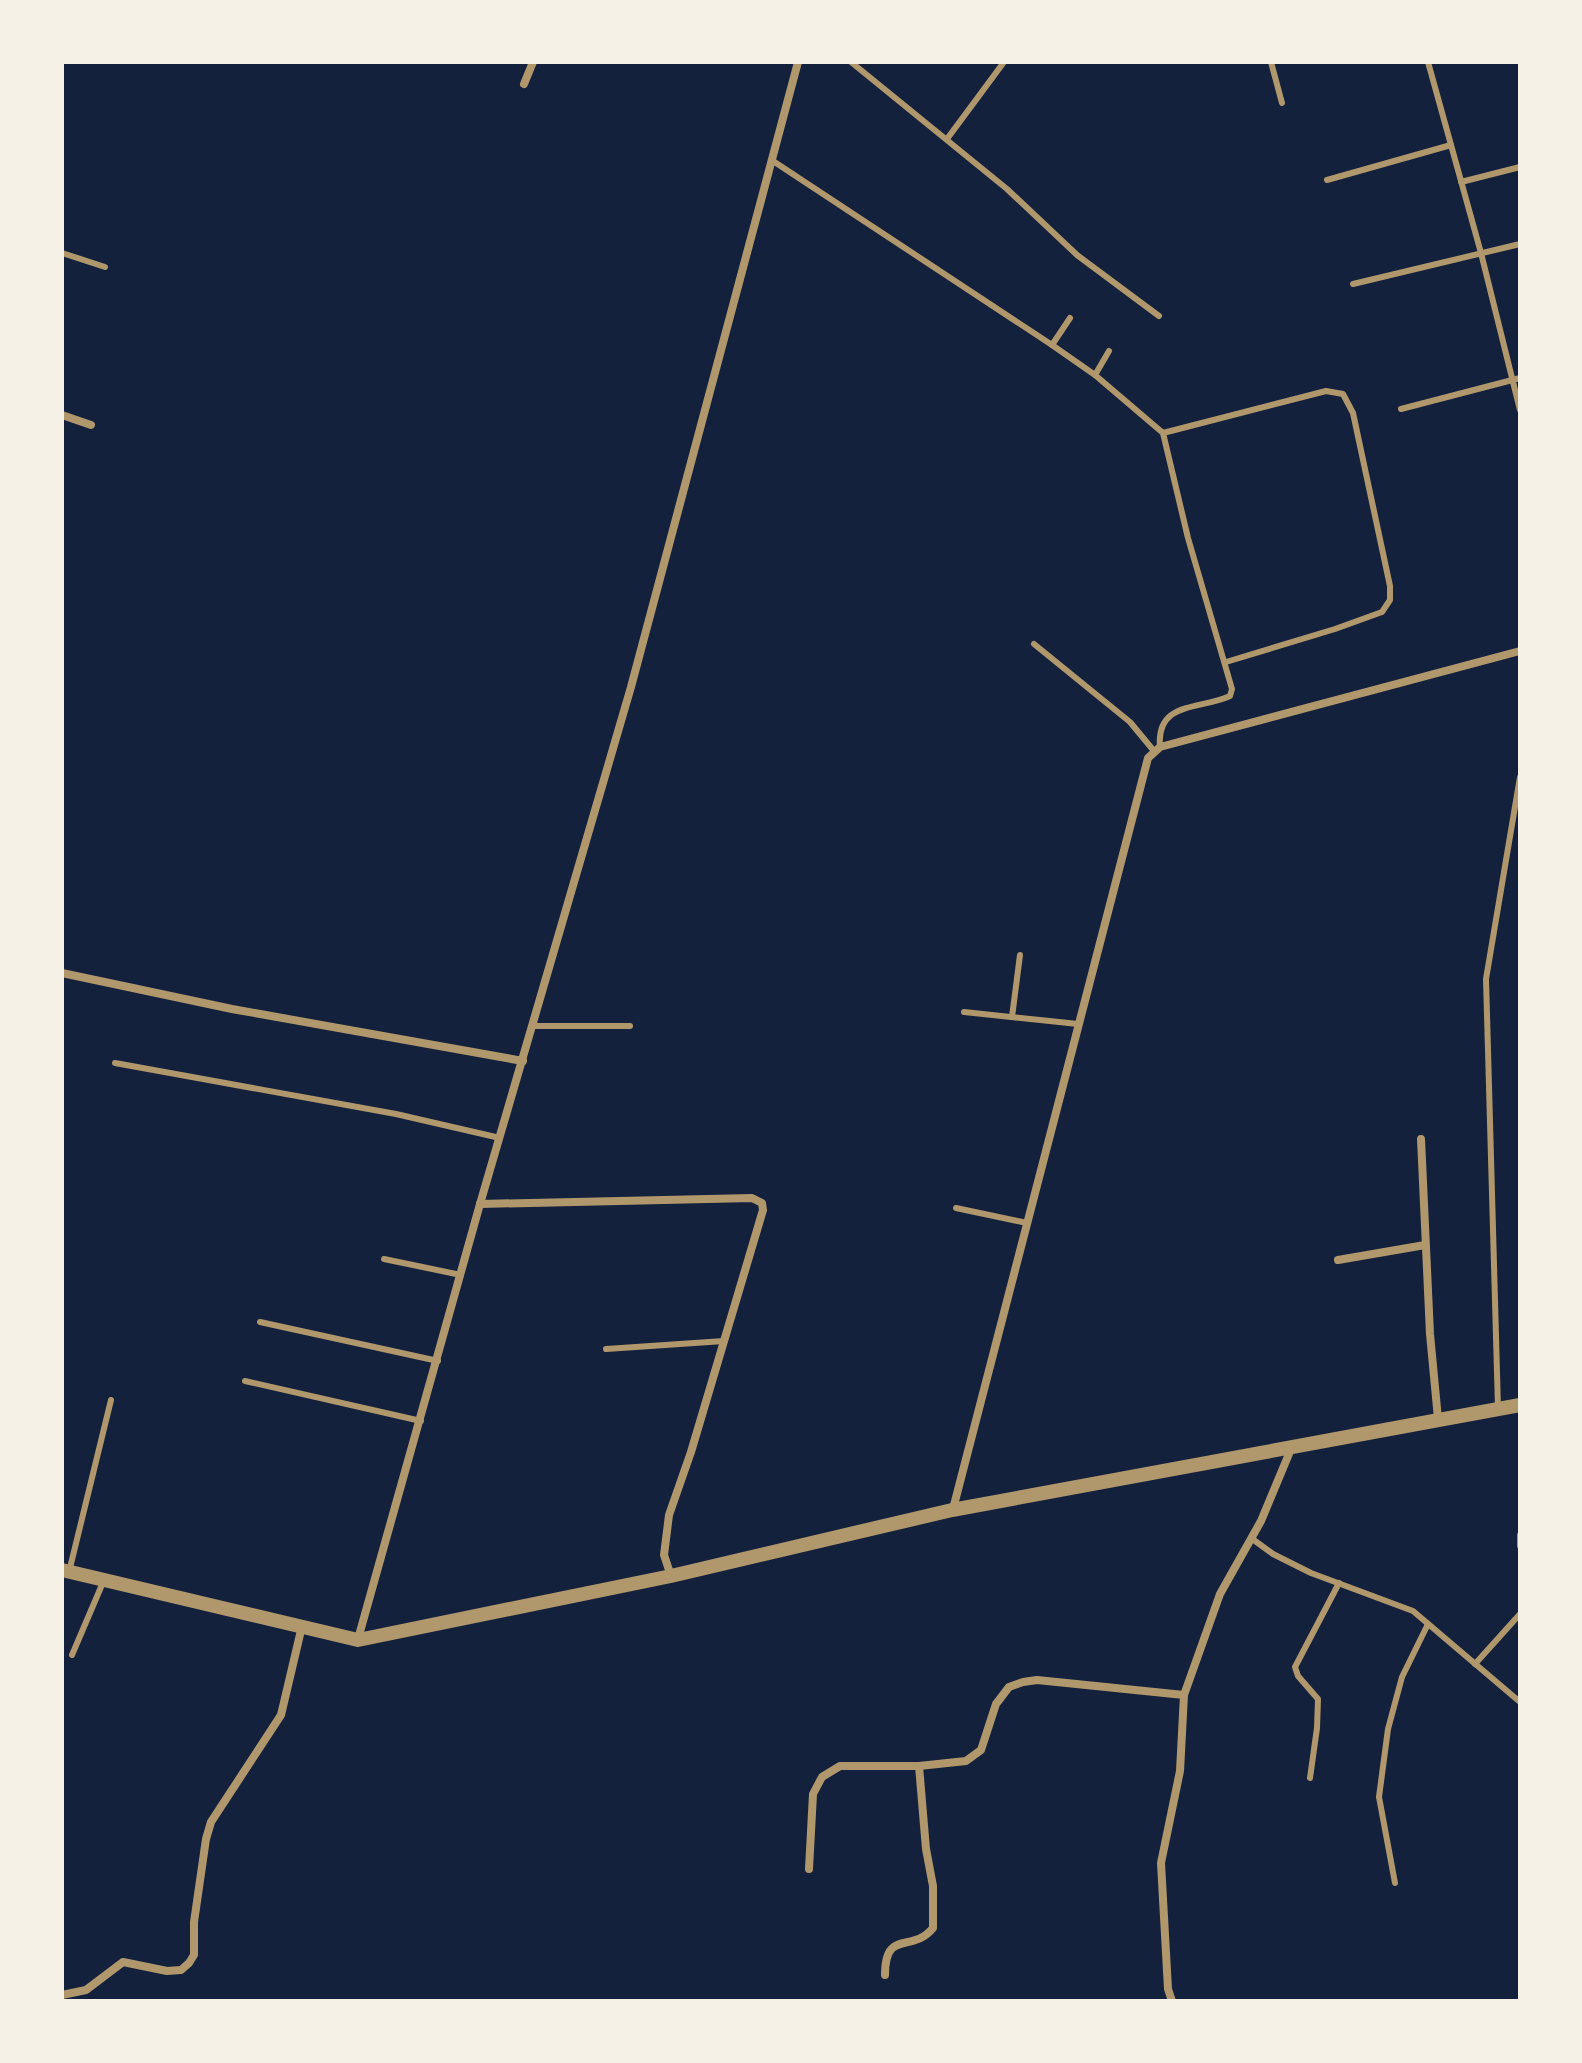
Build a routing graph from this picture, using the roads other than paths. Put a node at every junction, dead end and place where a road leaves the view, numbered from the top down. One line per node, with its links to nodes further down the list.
1 (533, 62): 7 (street)
2 (798, 62): 11 (street)
3 (851, 62): 9 (lane)
4 (1004, 62): 9 (lane)
5 (1271, 62): 8 (lane)
6 (1428, 62): 10 (lane)
7 (524, 84)
8 (1282, 103)
9 (947, 139): 20 (lane)
10 (1451, 145): 13 (lane); 14 (lane)
11 (773, 161): 22 (lane); 41 (street)
12 (1520, 167): 14 (lane)
13 (1327, 180)
14 (1461, 182): 17 (lane)
15 (1520, 244): 17 (lane)
16 (62, 253): 18 (lane)
17 (1481, 253): 19 (lane); 25 (lane)
18 (105, 267)
19 (1353, 284)
20 (1159, 316)
21 (1070, 318): 22 (lane)
22 (1052, 345): 24 (lane)
23 (1109, 351): 24 (lane)
24 (1095, 375): 30 (lane)
25 (1517, 379): 26 (lane); 27 (lane)
26 (1401, 409)
27 (1520, 410)
28 (62, 415): 29 (street)
29 (91, 425)
30 (1163, 433): 33 (lane); 33 (lane)
31 (1034, 644): 34 (lane)
32 (1520, 651): 34 (street)
33 (1226, 662): 34 (lane)
34 (1157, 749): 40 (street)
35 (1520, 777): 61 (lane)
36 (1020, 955): 39 (lane)
37 (62, 973): 43 (street)
38 (964, 1012): 39 (lane)
39 (1012, 1017): 40 (lane)
40 (1078, 1024): 49 (street)
41 (534, 1026): 42 (lane); 43 (street)
42 (630, 1026)
43 (523, 1061): 45 (street)
44 (115, 1063): 45 (lane)
45 (500, 1138): 47 (street)
46 (1421, 1139): 50 (street)
47 (480, 1204): 53 (street); 55 (street)
48 (956, 1208): 49 (lane)
49 (1027, 1223): 65 (street)
50 (1425, 1245): 52 (street); 62 (street)
51 (384, 1259): 53 (lane)
52 (1338, 1260)
53 (461, 1275): 57 (street)
54 (260, 1322): 57 (lane)
55 (724, 1341): 56 (lane); 70 (street)
56 (606, 1349)
57 (438, 1361): 63 (street)
58 (245, 1381): 63 (lane)
59 (111, 1400): 69 (lane)
60 (1520, 1405): 61 (street)
61 (1498, 1408): 62 (street)
62 (1438, 1419): 64 (street)
63 (421, 1421): 76 (street)
64 (1291, 1449): 65 (street); 67 (street)
65 (952, 1510): 70 (street)
66 (1520, 1535): 68 (lane)
67 (1251, 1538): 72 (lane); 79 (street)
68 (1520, 1546)
69 (65, 1571): 71 (street)
70 (671, 1576): 76 (street)
71 (104, 1580): 75 (street); 77 (lane)
72 (1339, 1583): 74 (lane); 82 (lane)
73 (1520, 1614): 78 (lane)
74 (1428, 1624): 78 (lane); 84 (lane)
75 (303, 1625): 76 (street); 86 (street)
76 (358, 1640)
77 (72, 1655)
78 (1475, 1664): 80 (lane)
79 (1184, 1695): 81 (street); 89 (street)
80 (1520, 1702)
81 (919, 1766): 83 (street); 85 (street)
82 (1310, 1778)
83 (809, 1869)
84 (1395, 1883)
85 (885, 1975)
86 (86, 1990): 87 (street); 88 (street)
87 (62, 1995)
88 (90, 2001)
89 (1172, 2001)

